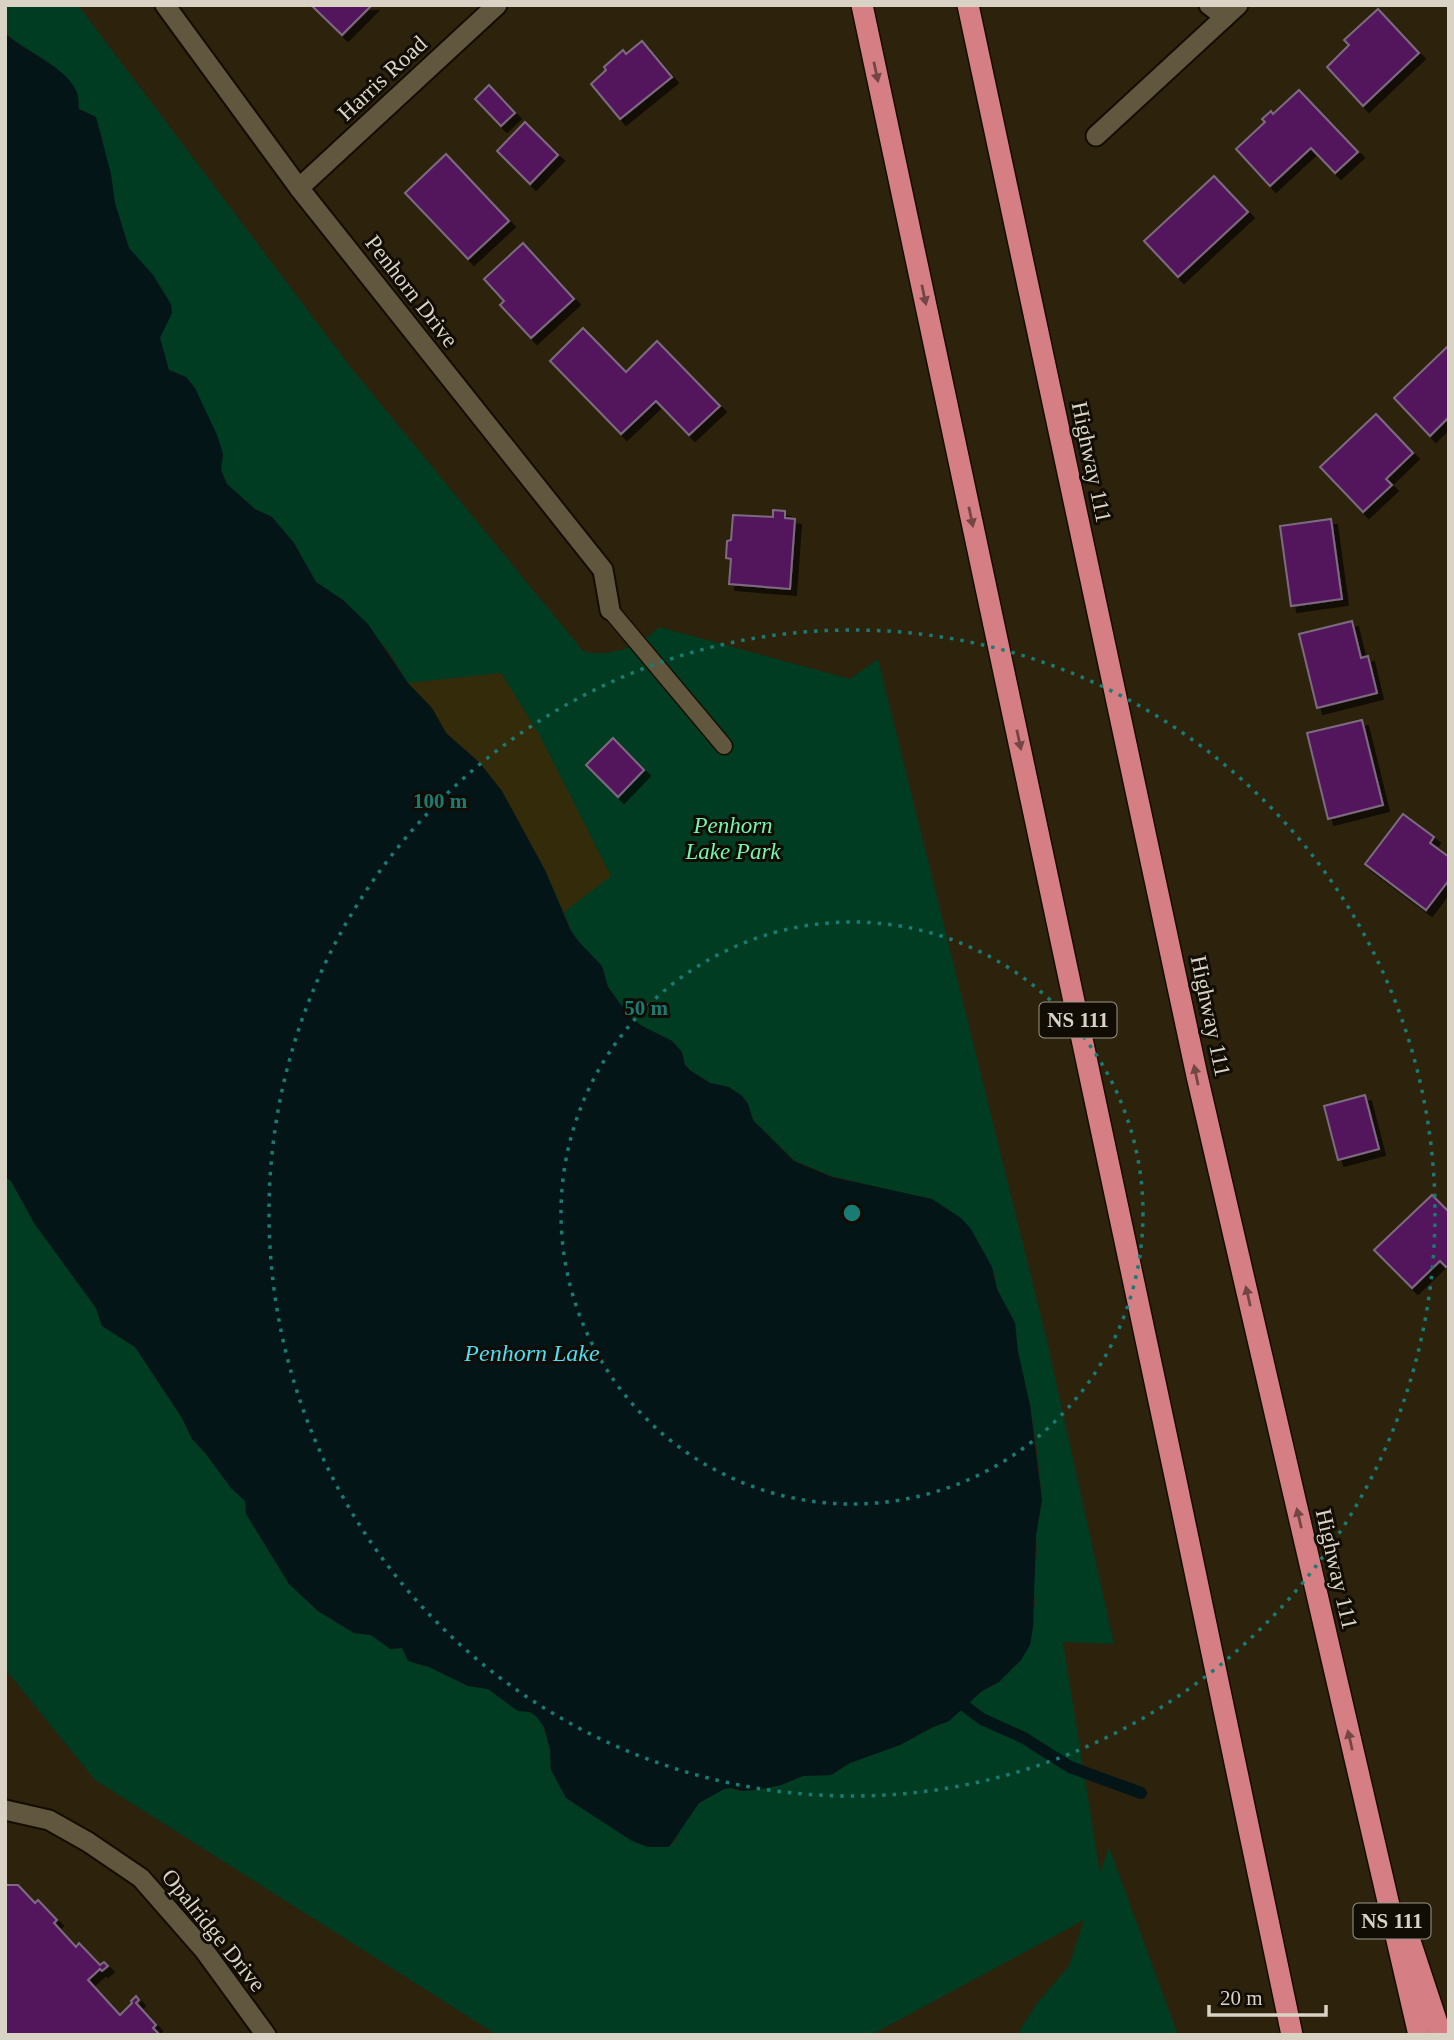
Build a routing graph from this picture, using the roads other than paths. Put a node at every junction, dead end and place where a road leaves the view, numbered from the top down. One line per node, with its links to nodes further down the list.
1 (165, 5): 8 (street, Penhorn Drive)
2 (497, 5): 8 (street, Harris Road)
3 (862, 5): 14 (highway, NS 111, one-way to 14)
4 (968, 5): 11 (highway, Highway 111 / NS 111, one-way to 4)
5 (1209, 5): 6 (street)
6 (1231, 11): 7 (street)
7 (1096, 136)
8 (299, 188): 9 (street, Penhorn Drive)
9 (610, 610): 10 (lane)
10 (724, 746)
11 (1365, 1806): 15 (highway, Highway 111 / NS 111); 16 (highway)
12 (5, 1810): 13 (street, Opalridge Drive)
13 (266, 2035)
14 (1292, 2035)
15 (1419, 2035)
16 (1441, 2035)

